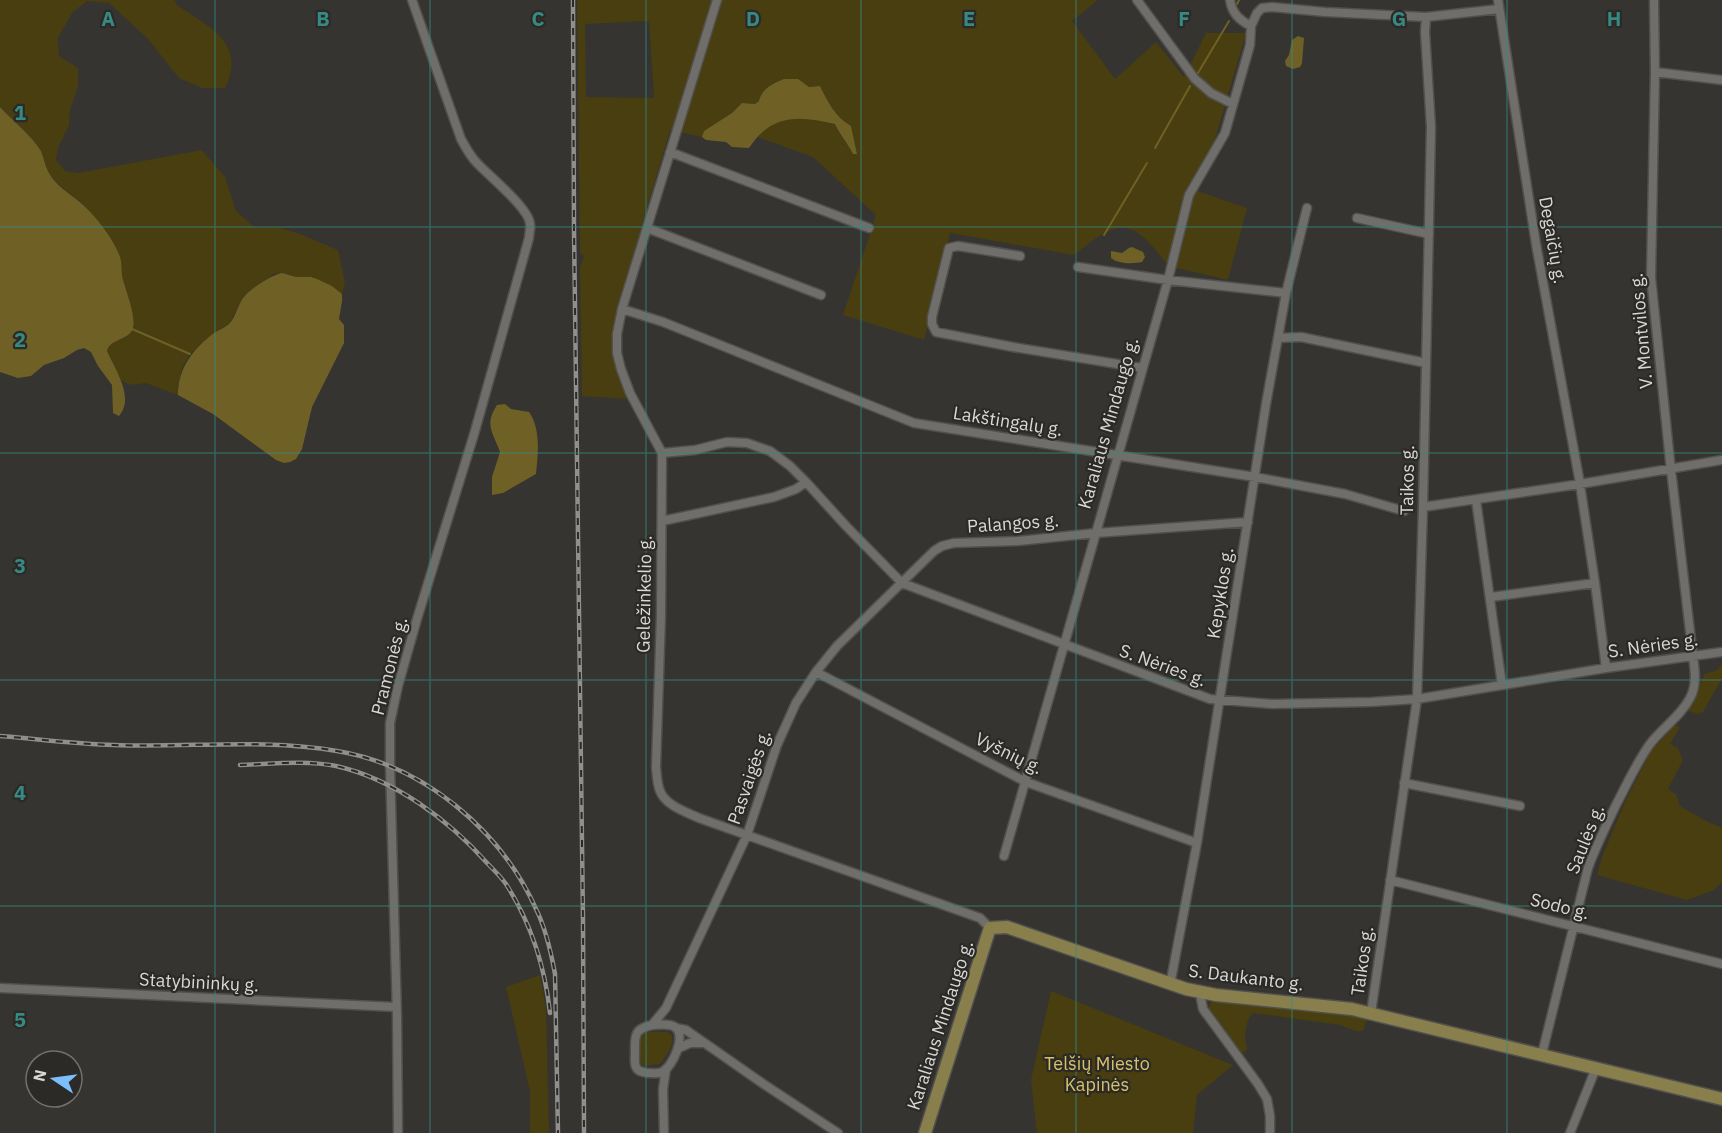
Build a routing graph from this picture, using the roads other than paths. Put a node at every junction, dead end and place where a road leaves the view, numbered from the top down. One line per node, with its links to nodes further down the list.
1 (412, 0): 64 (street, Pramonės g.)
2 (717, 0): 12 (street, Geležinkelio g.)
3 (1137, 0): 11 (street)
4 (1230, 0): 8 (street)
5 (1654, 0): 9 (street, V. Montvilos g.)
6 (1498, 4): 7 (street); 33 (street, Degaičių g.)
7 (1426, 17): 8 (street, Karaliaus Mindaugo g.); 17 (street, Taikos g.)
8 (1251, 26): 11 (street, Karaliaus Mindaugo g.)
9 (1655, 72): 10 (street); 30 (street, V. Montvilos g.)
10 (1722, 80)
11 (1233, 104): 20 (street, Karaliaus Mindaugo g.)
12 (670, 152): 15 (street, Geležinkelio g.); 16 (street)
13 (1307, 208): 21 (street, Kepyklos g.)
14 (1357, 218): 17 (street)
15 (647, 228): 22 (street); 23 (street, Geležinkelio g.)
16 (869, 228)
17 (1429, 234): 25 (street, Taikos g.)
18 (1020, 256): 26 (street)
19 (1078, 267): 20 (street)
20 (1168, 280): 21 (street); 26 (street, Karaliaus Mindaugo g.)
21 (1286, 293): 24 (street, Kepyklos g.)
22 (821, 296)
23 (622, 309): 27 (street, Geležinkelio g.); 28 (street, Lakštingalų g.)
24 (1278, 338): 25 (street); 31 (street, Kepyklos g.)
25 (1426, 363): 35 (street, Taikos g.)
26 (1142, 368): 28 (street, Karaliaus Mindaugo g.)
27 (662, 453): 32 (street, S. Nėries g.); 37 (street, Geležinkelio g.)
28 (1118, 456): 31 (street, Lakštingalų g.); 39 (street, Karaliaus Mindaugo g.)
29 (1722, 460): 30 (street)
30 (1671, 469): 33 (street); 45 (street, V. Montvilos g.)
31 (1255, 477): 36 (street, Lakštingalų g.); 38 (street, Kepyklos g.)
32 (806, 482): 37 (street); 40 (street, S. Nėries g.)
33 (1580, 484): 34 (street); 41 (street, Degaičių g.)
34 (1476, 500): 35 (street); 42 (street)
35 (1423, 507): 49 (street, Taikos g.)
36 (1404, 510)
37 (662, 521): 54 (street, Geležinkelio g.)
38 (1248, 522): 39 (street, Palangos g.); 50 (street, Kepyklos g.)
39 (1096, 533): 40 (street, Palangos g.); 43 (street, Karaliaus Mindaugo g.)
40 (902, 583): 43 (street, S. Nėries g.); 47 (street, Pasvaigės g.)
41 (1595, 583): 42 (street); 46 (street, Degaičių g.)
42 (1491, 597): 48 (street)
43 (1065, 645): 50 (street, S. Nėries g.); 51 (street, Karaliaus Mindaugo g.)
44 (1722, 652): 45 (street, S. Nėries g.)
45 (1693, 657): 46 (street, S. Nėries g.); 58 (street, Saulės g.)
46 (1606, 668): 48 (street, S. Nėries g.)
47 (816, 672): 51 (street, Vyšnių g.); 54 (street, Pasvaigės g.)
48 (1502, 685): 49 (street, S. Nėries g.)
49 (1417, 699): 50 (street, S. Nėries g.); 52 (street, Taikos g.)
50 (1219, 700): 55 (street, Kepyklos g.)
51 (1026, 782): 55 (street, Vyšnių g.); 56 (street, Karaliaus Mindaugo g.)
52 (1404, 783): 53 (street); 57 (street, Taikos g.)
53 (1520, 806)
54 (747, 835): 59 (street, S. Daukanto g.); 65 (street, Pasvaigės g.)
55 (1197, 843): 61 (street, Kepyklos g.)
56 (1004, 856)
57 (1390, 880): 58 (street, Sodo g.); 66 (street, Taikos g.)
58 (1573, 926): 60 (street, Sodo g.); 71 (street, Saulės g.)
59 (990, 928): 61 (main road, S. Daukanto g.); 80 (main road, Karaliaus Mindaugo g.)
60 (1722, 964)
61 (1170, 985): 63 (main road, S. Daukanto g.)
62 (0, 988): 64 (street, Statybininkų g.)
63 (1202, 993): 66 (main road, S. Daukanto g.); 81 (street)
64 (396, 1007): 77 (street, Pramonės g.)
65 (666, 1008): 67 (street, Pasvaigės g.); 68 (street)
66 (1371, 1013): 71 (main road, S. Daukanto g.)
67 (652, 1025): 68 (street); 74 (street)
68 (675, 1027): 69 (street); 70 (street)
69 (703, 1043): 70 (street); 79 (street)
70 (679, 1048): 73 (street)
71 (1542, 1054): 72 (main road, S. Daukanto g.)
72 (1596, 1068): 76 (main road, S. Daukanto g.); 82 (street)
73 (666, 1069): 74 (street); 75 (street)
74 (647, 1073): 75 (street)
75 (663, 1089): 78 (street)
76 (1722, 1099)
77 (398, 1133)
78 (664, 1133)
79 (838, 1133)
80 (925, 1133)
81 (1270, 1133)
82 (1570, 1133)

